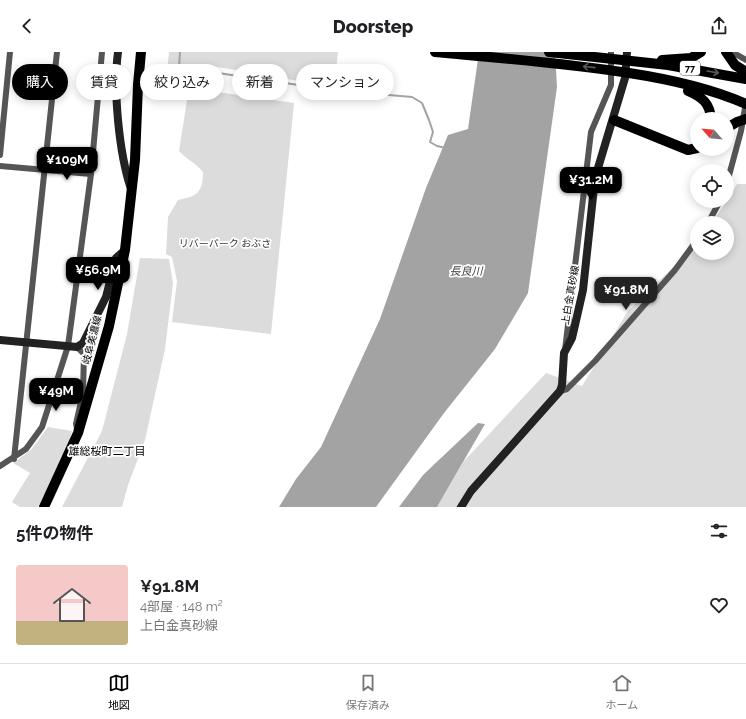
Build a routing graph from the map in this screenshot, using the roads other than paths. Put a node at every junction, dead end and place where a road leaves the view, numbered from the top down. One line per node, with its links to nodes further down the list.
1 (10, 52): 26 (street)
2 (57, 52): 29 (street)
3 (102, 52): 30 (street)
4 (118, 52): 31 (main road)
5 (141, 52): 31 (main road, 岐阜美濃線)
6 (435, 52): 16 (main road, 77, one-way to 6)
7 (549, 52): 12 (main road, 77)
8 (611, 52): 38 (street)
9 (701, 52): 12 (main road, 77)
10 (726, 52): 14 (main road)
11 (732, 52): 13 (street)
12 (630, 56): 15 (main road, 77, one-way to 15); 21 (main road, 上白金真砂線)
13 (746, 60)
14 (746, 72)
15 (746, 79)
16 (669, 80): 18 (main road, 77); 19 (main road, 77)
17 (746, 100): 27 (street)
18 (746, 104)
19 (711, 112)
20 (746, 119): 22 (main road)
21 (614, 120): 23 (main road); 38 (main road, 上白金真砂線)
22 (734, 124)
23 (673, 145): 24 (main road); 25 (main road)
24 (690, 145)
25 (690, 150)
26 (0, 155)
27 (732, 164)
28 (0, 166): 29 (street)
29 (45, 170): 30 (street); 35 (street)
30 (91, 174): 36 (street)
31 (132, 192): 33 (main road, 岐阜美濃線)
32 (690, 249): 39 (street)
33 (125, 250): 37 (main road); 40 (main road, 岐阜美濃線)
34 (0, 340): 35 (main road)
35 (26, 342): 36 (main road); 41 (street)
36 (68, 346): 37 (main road); 41 (street)
37 (77, 347): 40 (street)
38 (564, 353): 39 (main road, 上白金真砂線)
39 (560, 391): 44 (main road)
40 (78, 433): 43 (main road, 岐阜美濃線)
41 (14, 459): 42 (street)
42 (0, 466)
43 (44, 507)
44 (461, 507)

